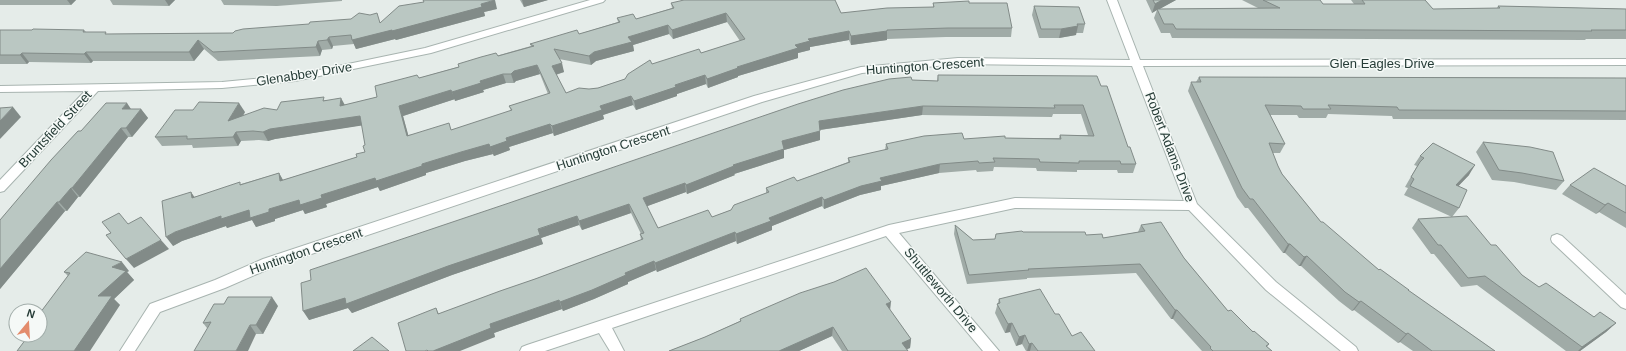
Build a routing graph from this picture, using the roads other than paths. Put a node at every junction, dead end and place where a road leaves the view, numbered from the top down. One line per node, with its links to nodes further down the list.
1 (600, 0): 5 (street, Glenabbey Drive)
2 (1112, 0): 4 (street, Robert Adams Drive)
3 (1626, 62): 4 (street, Glen Eagles Drive)
4 (1137, 63): 8 (street, Robert Adams Drive); 13 (street, Huntington Crescent)
5 (94, 88): 6 (street, Glenabbey Drive); 7 (street, Bruntsfield Street)
6 (0, 89)
7 (0, 188)
8 (1192, 206): 9 (street); 17 (street, Robert Adams Drive)
9 (889, 230): 12 (street); 16 (street, Shuttleworth Drive)
10 (1557, 239): 11 (street)
11 (1626, 303)
12 (603, 326): 14 (street); 15 (street)
13 (127, 351)
14 (527, 351)
15 (617, 351)
16 (992, 351)
17 (1351, 351)

